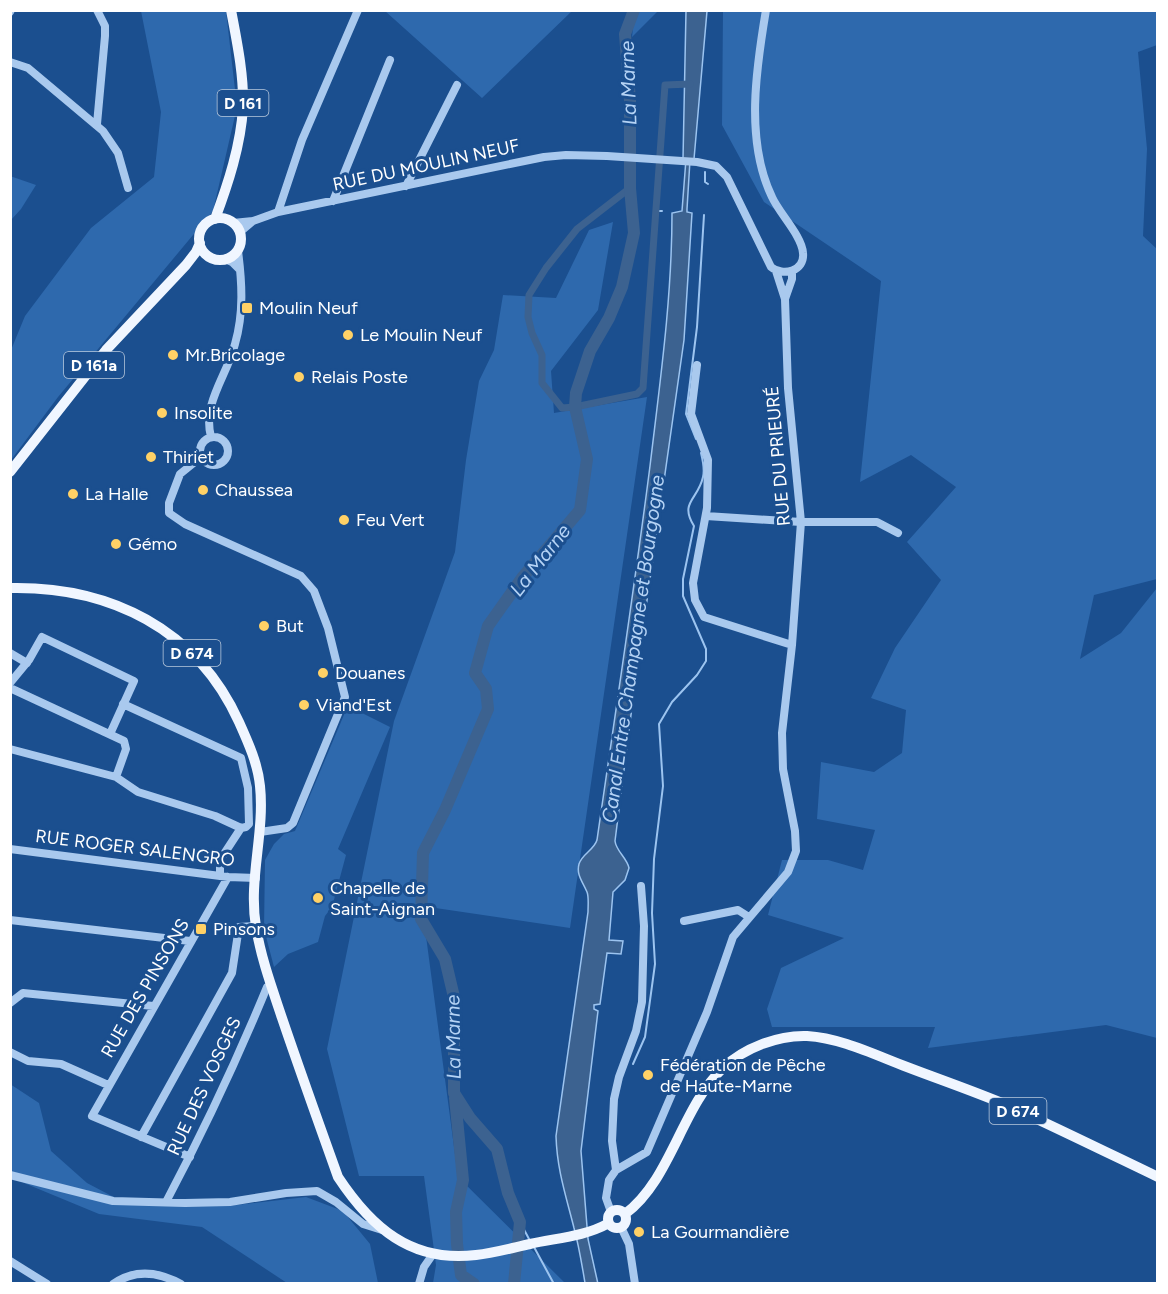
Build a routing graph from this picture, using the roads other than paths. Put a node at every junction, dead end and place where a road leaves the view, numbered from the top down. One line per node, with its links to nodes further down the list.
1 (97, 10): 8 (street)
2 (231, 10): 14 (main road, D 161)
3 (358, 10): 13 (street)
4 (766, 10): 24 (street, RUE DU PRIEURÉ)
5 (390, 60): 12 (street)
6 (10, 62): 8 (street)
7 (457, 85): 10 (street)
8 (97, 124): 11 (street)
9 (698, 162): 10 (street, RUE DU MOULIN NEUF); 23 (street, RUE DU PRIEURÉ)
10 (406, 186): 12 (street, RUE DU MOULIN NEUF)
11 (128, 188)
12 (333, 201): 13 (street, RUE DU MOULIN NEUF)
13 (278, 212): 15 (street, RUE DU MOULIN NEUF)
14 (225, 220): 15 (street, RUE DU MOULIN NEUF); 16 (main road); 17 (main road)
15 (253, 221): 16 (street, RUE DU MOULIN NEUF)
16 (240, 232): 18 (main road)
17 (200, 243): 19 (main road); 21 (main road, D 161a)
18 (238, 250): 20 (main road); 22 (street)
19 (208, 256): 20 (main road); 21 (main road, D 161a)
20 (225, 259): 22 (street)
21 (186, 265): 29 (main road, D 161a)
22 (240, 270): 27 (street)
23 (776, 271): 24 (street); 25 (street, RUE DU PRIEURÉ)
24 (792, 271): 25 (street, RUE DU PRIEURÉ)
25 (785, 299): 31 (street, RUE DU PRIEURÉ)
26 (697, 365): 30 (street)
27 (211, 438): 28 (street); 28 (street)
28 (201, 457): 44 (street)
29 (10, 472)
30 (706, 516): 31 (street); 34 (street)
31 (801, 522): 32 (street); 34 (street, RUE DU PRIEURÉ)
32 (898, 533)
33 (10, 588): 44 (main road, D 674)
34 (792, 645): 49 (street, RUE DU PRIEURÉ)
35 (10, 653): 36 (street)
36 (27, 663): 37 (street); 39 (street)
37 (10, 683)
38 (10, 688): 40 (street)
39 (123, 704): 40 (street); 43 (street, RUE DES PINSONS)
40 (110, 734): 42 (street)
41 (10, 749): 42 (street)
42 (116, 777): 43 (street)
43 (241, 828): 46 (street, RUE DES PINSONS)
44 (260, 832): 47 (main road, D 674)
45 (10, 849): 46 (street, RUE ROGER SALENGRO)
46 (224, 876): 47 (street, RUE ROGER SALENGRO); 53 (street, RUE DES PINSONS)
47 (256, 878): 52 (main road, D 674)
48 (640, 886): 63 (street)
49 (749, 917): 51 (street); 63 (street, RUE DU PRIEURÉ)
50 (10, 920): 53 (street)
51 (684, 921)
52 (255, 926): 54 (main road, D 674); 61 (street)
53 (190, 941): 58 (street, RUE DES PINSONS)
54 (271, 985): 62 (street, RUE DES VOSGES); 70 (main road, D 674)
55 (10, 991): 56 (street)
56 (23, 993): 57 (street); 58 (street)
57 (10, 1003)
58 (153, 1006): 60 (street, RUE DES PINSONS)
59 (10, 1052): 60 (street)
60 (108, 1085): 61 (street, RUE DES PINSONS)
61 (141, 1137): 62 (street)
62 (190, 1157): 66 (street, RUE DES VOSGES)
63 (616, 1170): 68 (street)
64 (10, 1174): 66 (street)
65 (1158, 1177): 67 (main road, D 674)
66 (166, 1202): 70 (street)
67 (625, 1214): 68 (main road); 69 (main road)
68 (610, 1217): 69 (main road); 71 (main road, D 674)
69 (621, 1227): 77 (street)
70 (382, 1230): 71 (main road, D 674)
71 (433, 1254): 76 (street)
72 (10, 1261): 73 (street)
73 (47, 1284)
74 (113, 1284): 75 (street)
75 (181, 1284)
76 (419, 1284)
77 (635, 1284)

